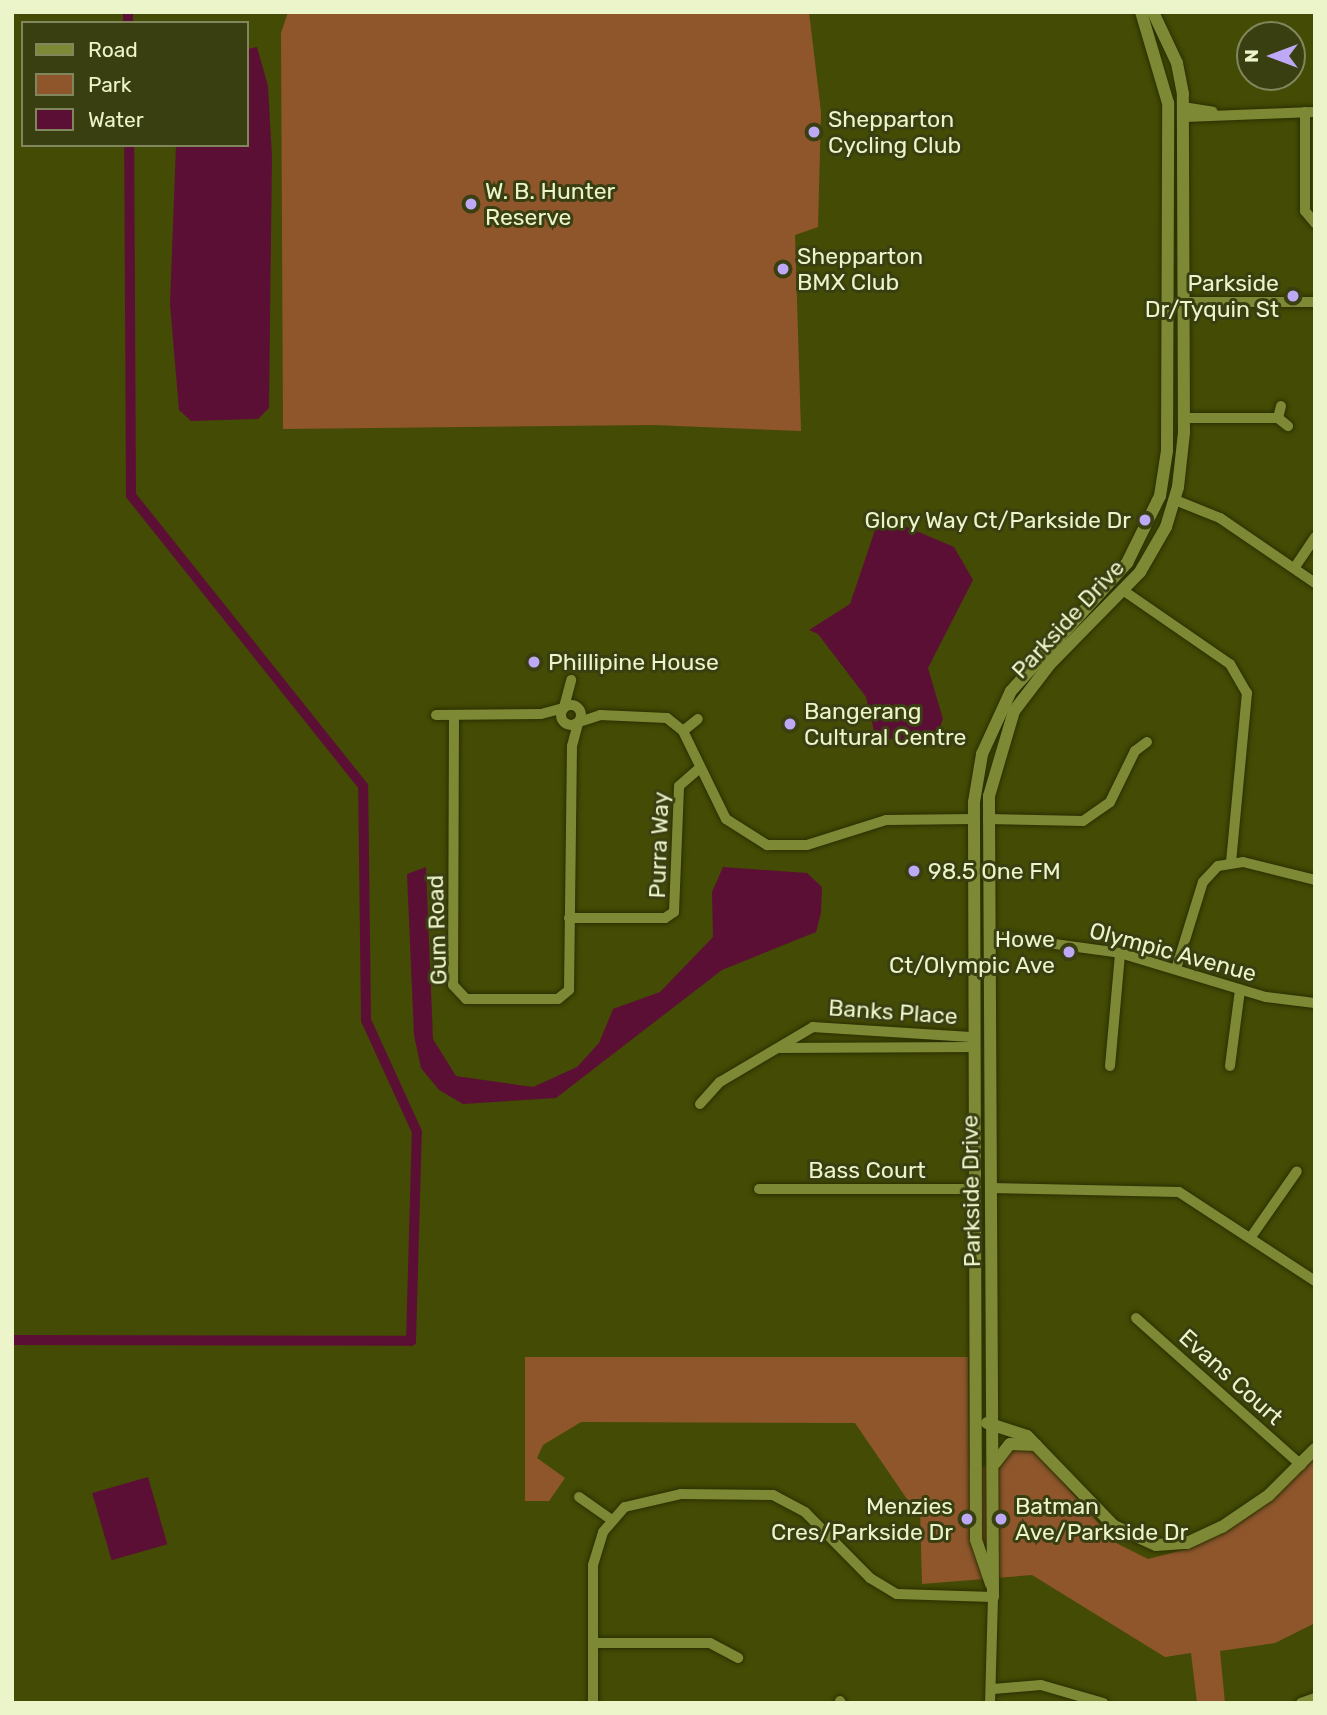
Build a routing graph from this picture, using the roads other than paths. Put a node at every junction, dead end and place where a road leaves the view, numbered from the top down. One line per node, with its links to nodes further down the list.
1 (1140, 12): 3 (street, Parkside Drive)
2 (1156, 15): 4 (street, Parkside Drive)
3 (1168, 111): 4 (street); 7 (street, Parkside Drive)
4 (1183, 112): 5 (street); 8 (street, Parkside Drive)
5 (1310, 112): 6 (street)
6 (1312, 222)
7 (1168, 302): 8 (street); 10 (street, Parkside Drive)
8 (1183, 302): 9 (street); 11 (street, Parkside Drive)
9 (1315, 302)
10 (1169, 356): 11 (street); 16 (street, Parkside Drive)
11 (1184, 357): 13 (street, Parkside Drive)
12 (1281, 406): 14 (street)
13 (1184, 418): 14 (street); 17 (street, Parkside Drive)
14 (1278, 418): 15 (street)
15 (1288, 426)
16 (1160, 496): 17 (street); 20 (street, Parkside Drive)
17 (1175, 500): 19 (street); 22 (street, Parkside Drive)
18 (1315, 537): 19 (street)
19 (1295, 567): 21 (street)
20 (1112, 581): 22 (street); 36 (street, Parkside Drive)
21 (1315, 583)
22 (1124, 591): 37 (street, Parkside Drive); 38 (street)
23 (578, 707): 24 (street); 24 (street); 28 (street); 31 (street, Gum Road)
24 (564, 708): 25 (street); 30 (street, Gum Road)
25 (541, 714): 27 (street); 30 (street)
26 (436, 715): 27 (street)
27 (454, 715): 40 (street, Gum Road)
28 (600, 715): 31 (street); 32 (street)
29 (698, 719): 32 (street)
30 (564, 722): 31 (street); 34 (street, Gum Road)
31 (578, 722): 34 (street, Gum Road)
32 (683, 731): 35 (street)
33 (1147, 742): 37 (street)
34 (572, 746): 40 (street, Gum Road)
35 (701, 768): 36 (street); 40 (street, Purra Way)
36 (973, 819): 37 (street); 42 (street, Parkside Drive)
37 (988, 819): 41 (street, Parkside Drive)
38 (1231, 862): 39 (street); 44 (street)
39 (1315, 880)
40 (569, 918)
41 (989, 940): 42 (street); 43 (street, Olympic Avenue); 50 (street, Parkside Drive)
42 (974, 941): 49 (street, Parkside Drive)
43 (1120, 953): 44 (street, Olympic Avenue); 53 (street)
44 (1176, 969): 45 (street, Olympic Avenue)
45 (1240, 990): 46 (street, Olympic Avenue); 54 (street)
46 (1315, 1003)
47 (888, 1033): 48 (street, Banks Place); 51 (street); 52 (street, Banks Place)
48 (914, 1042): 49 (street, Banks Place); 51 (street, Banks Place)
49 (974, 1042): 50 (street); 59 (street, Parkside Drive)
50 (990, 1042): 57 (street, Parkside Drive)
51 (887, 1047): 52 (street, Banks Place)
52 (774, 1049): 55 (street, Banks Place)
53 (1110, 1066)
54 (1230, 1066)
55 (701, 1104)
56 (1297, 1171): 60 (street)
57 (991, 1188): 59 (street); 60 (street); 64 (street, Parkside Drive)
58 (759, 1189): 59 (street, Bass Court)
59 (975, 1189): 63 (street, Parkside Drive)
60 (1251, 1237): 61 (street)
61 (1315, 1281)
62 (1136, 1318): 67 (street, Evans Court)
63 (976, 1404): 64 (street); 70 (street, Parkside Drive)
64 (992, 1423): 66 (street); 68 (street, Parkside Drive); 70 (street)
65 (1315, 1449): 67 (street)
66 (1044, 1451): 67 (street); 68 (street)
67 (1301, 1465)
68 (995, 1466): 72 (street, Parkside Drive)
69 (579, 1497): 71 (street)
70 (977, 1511): 72 (street, Parkside Drive)
71 (611, 1519): 72 (street); 73 (street)
72 (993, 1597): 75 (street, Parkside Drive)
73 (593, 1643): 74 (street); 79 (street)
74 (738, 1658)
75 (995, 1676): 76 (street); 77 (street, Parkside Drive)
76 (1021, 1685): 77 (street); 81 (street)
77 (993, 1689): 80 (street, Parkside Drive)
78 (1315, 1698): 82 (street)
79 (593, 1703)
80 (990, 1703)
81 (1103, 1703)
82 (1301, 1703)

